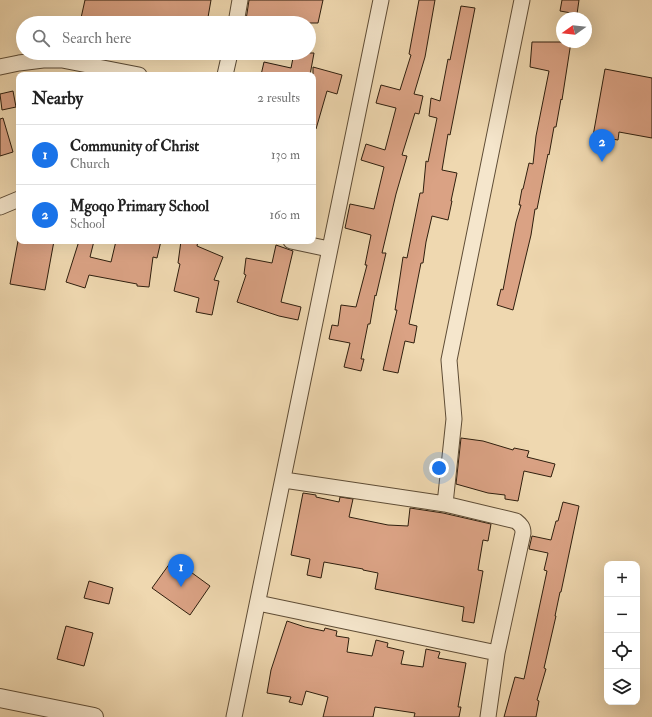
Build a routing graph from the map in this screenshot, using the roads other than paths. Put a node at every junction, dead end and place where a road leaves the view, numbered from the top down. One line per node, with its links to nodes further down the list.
1 (240, 0): 4 (street)
2 (381, 0): 16 (street)
3 (522, 0): 18 (street)
4 (237, 16)
5 (43, 60): 8 (street)
6 (43, 60): 10 (street)
7 (62, 60): 11 (street)
8 (62, 60)
9 (228, 60): 12 (street)
10 (0, 67)
11 (124, 72)
12 (226, 72)
13 (16, 200): 14 (street)
14 (0, 207)
15 (305, 244): 16 (street)
16 (329, 249): 17 (street)
17 (284, 480): 18 (street); 19 (street)
18 (445, 504): 20 (street)
19 (258, 603): 20 (street); 23 (street)
20 (497, 653): 24 (street)
21 (0, 698): 22 (street)
22 (94, 717)
23 (234, 717)
24 (488, 717)

